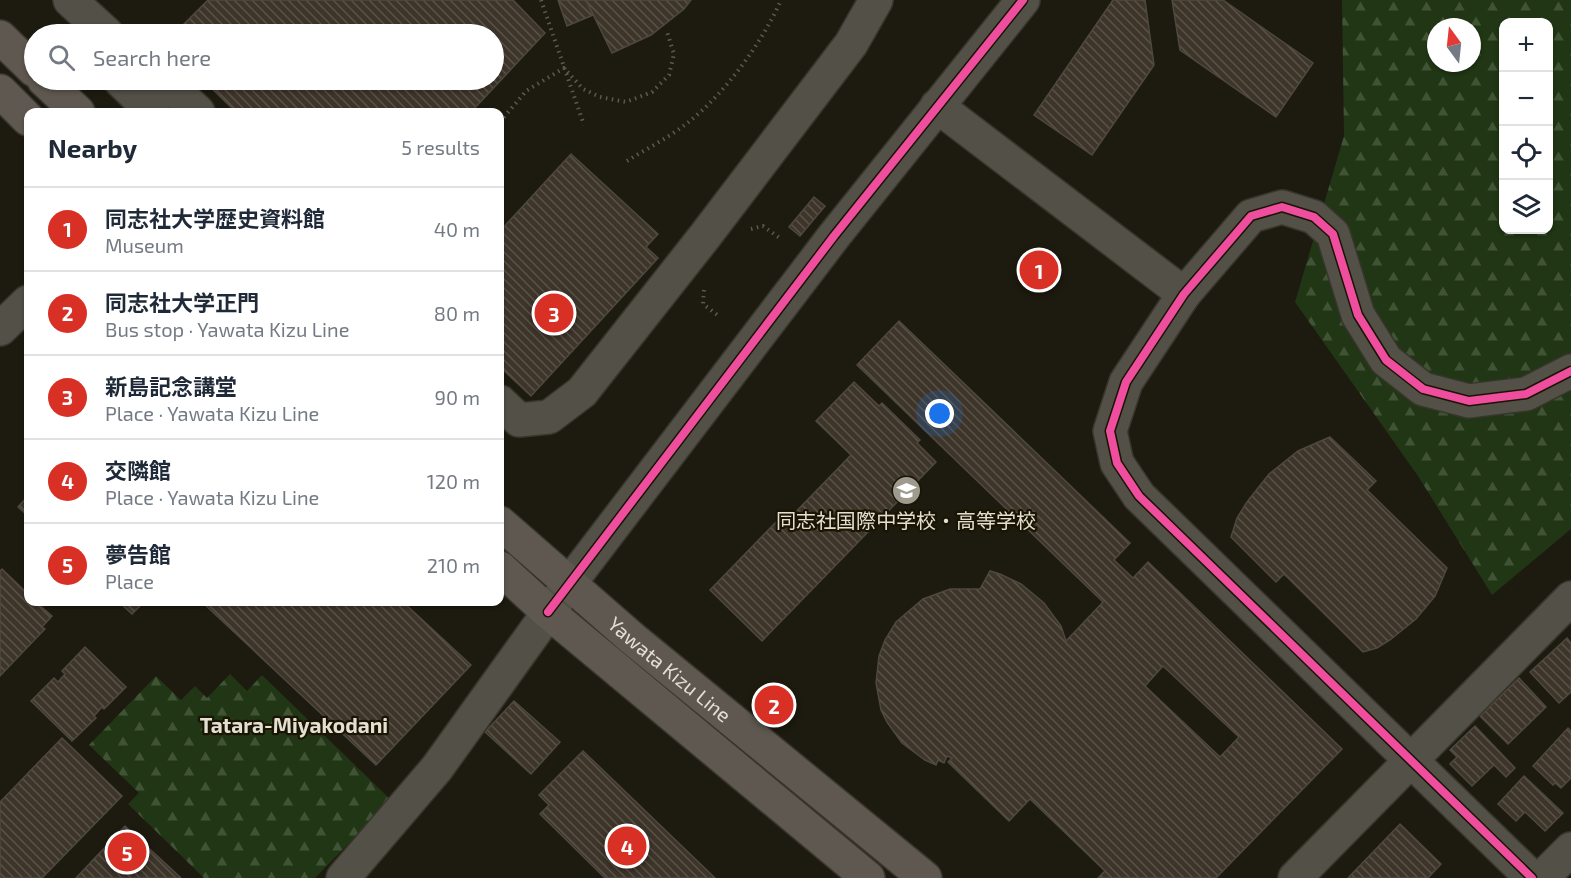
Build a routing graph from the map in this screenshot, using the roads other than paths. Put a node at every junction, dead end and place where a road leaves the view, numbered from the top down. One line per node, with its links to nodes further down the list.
1 (70, 0): 4 (street)
2 (876, 0): 20 (street)
3 (1023, 0): 11 (street)
4 (96, 24)
5 (0, 37): 6 (main road)
6 (24, 60)
7 (55, 90): 12 (main road)
8 (130, 90): 13 (street)
9 (175, 90): 14 (street)
10 (0, 91): 15 (main road)
11 (937, 106): 16 (street); 23 (street)
12 (74, 108)
13 (149, 108)
14 (194, 108)
15 (24, 114)
16 (1184, 294): 19 (street); 26 (street)
17 (24, 306): 18 (street)
18 (0, 329)
19 (1571, 371)
20 (504, 406)
21 (504, 527): 23 (main road, Yawata Kizu Line)
22 (504, 572): 25 (main road, Yawata Kizu Line)
23 (569, 584): 25 (street); 30 (main road, Yawata Kizu Line)
24 (1571, 598): 26 (street)
25 (548, 612): 28 (street); 29 (main road, Yawata Kizu Line)
26 (1410, 761): 31 (street); 32 (street)
27 (1571, 849): 33 (street)
28 (342, 878)
29 (868, 878)
30 (925, 878)
31 (1295, 878)
32 (1532, 878)
33 (1542, 878)

